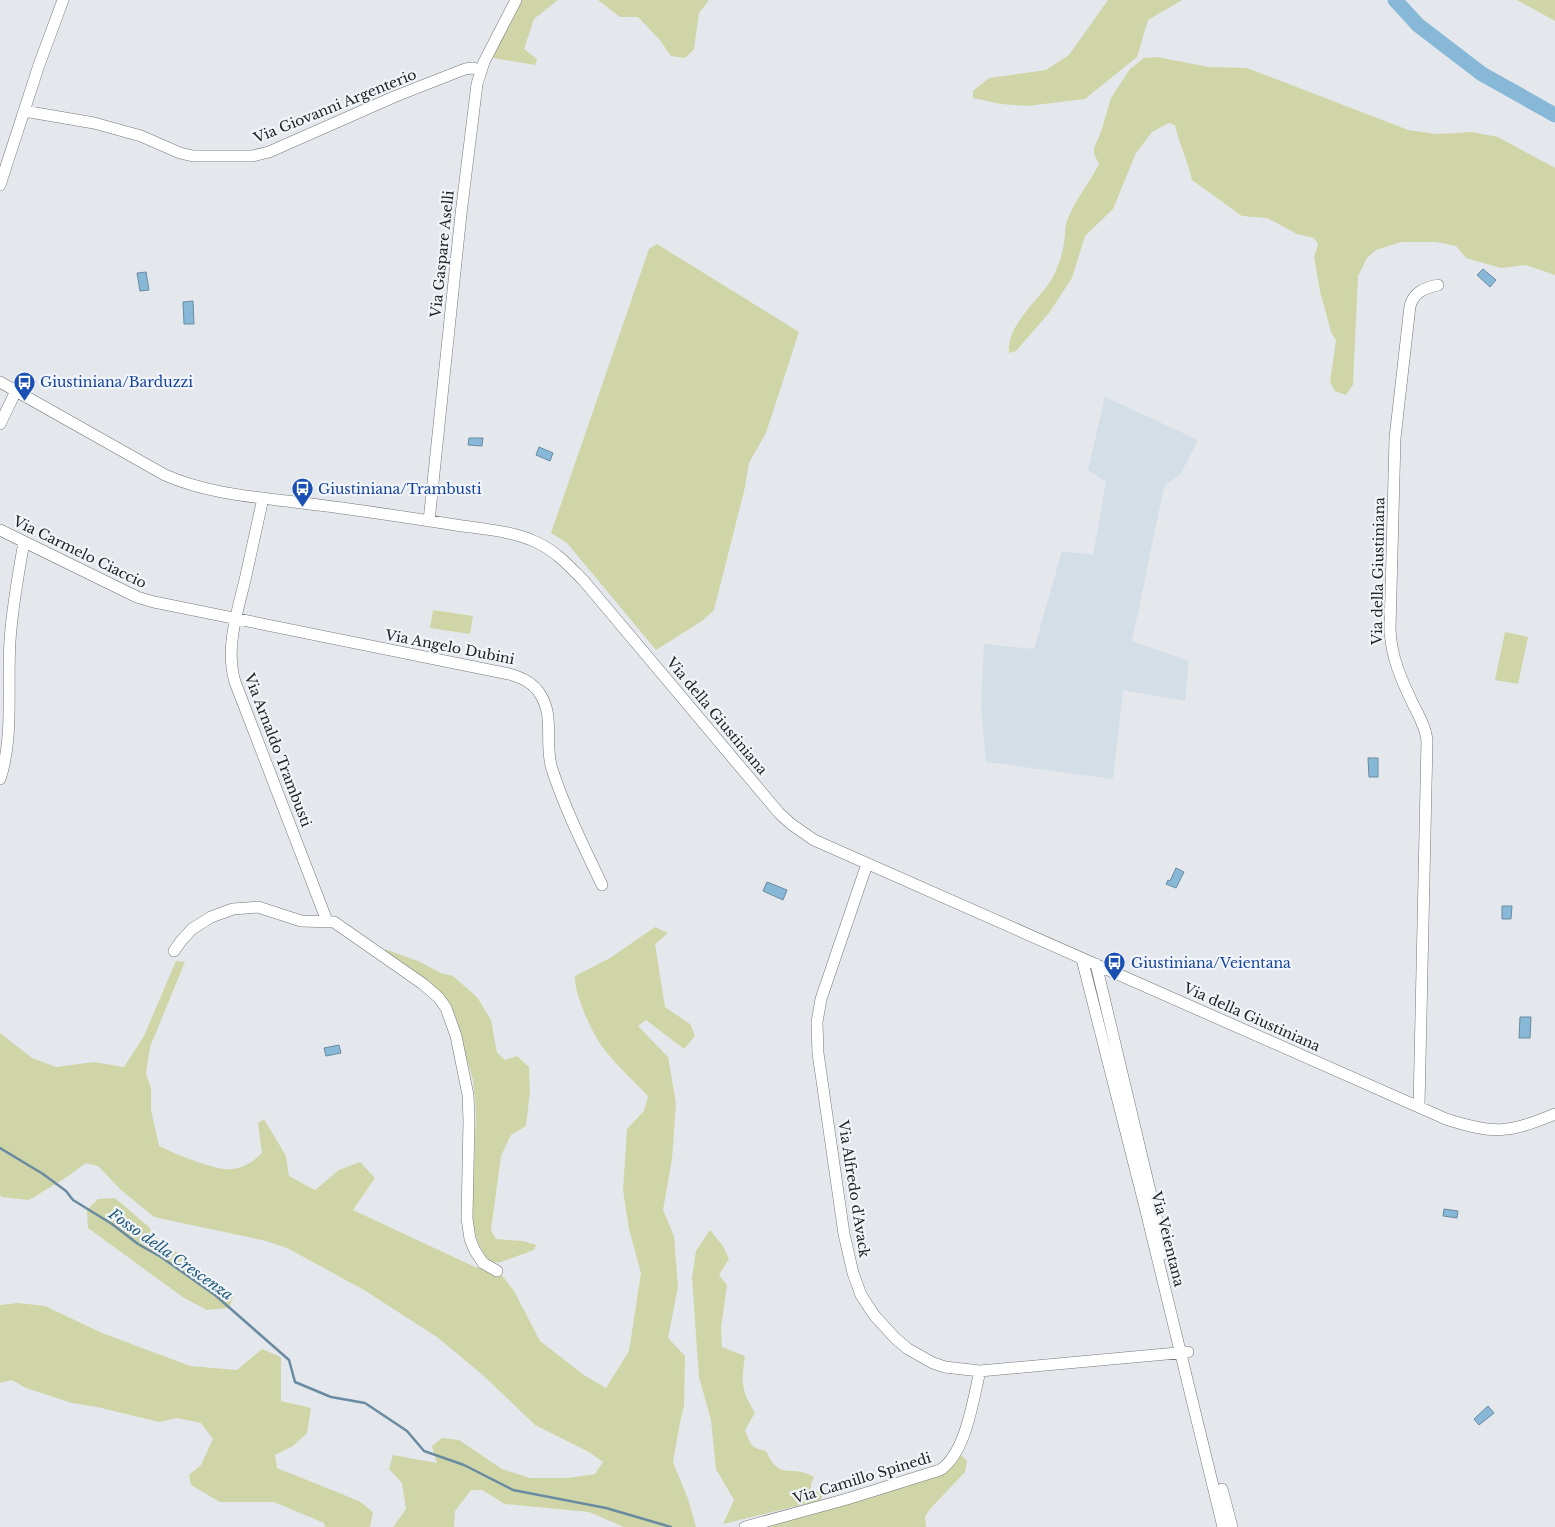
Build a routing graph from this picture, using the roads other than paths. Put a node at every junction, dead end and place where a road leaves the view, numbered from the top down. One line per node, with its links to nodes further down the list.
1 (63, 0): 4 (street)
2 (516, 0): 3 (street, Via Gaspare Aselli)
3 (480, 70): 4 (street, Via Giovanni Argenterio); 11 (street, Via Gaspare Aselli)
4 (24, 111): 5 (street)
5 (0, 186)
6 (1438, 284): 22 (street, Via della Giustiniana)
7 (0, 382): 8 (street, Via della Giustiniana)
8 (16, 391): 9 (street); 10 (street, Via della Giustiniana)
9 (0, 424)
10 (264, 498): 11 (street, Via della Giustiniana); 14 (street, Via Arnaldo Trambusti)
11 (430, 521): 16 (street, Via della Giustiniana)
12 (0, 530): 13 (street, Via Carmelo Ciaccio)
13 (24, 542): 14 (street, Via Carmelo Ciaccio); 15 (street)
14 (236, 620): 17 (street, Via Angelo Dubini); 18 (street, Via Arnaldo Trambusti)
15 (0, 779)
16 (867, 864): 20 (street, Via della Giustiniana); 26 (street, Via Alfredo d'Avack)
17 (602, 885)
18 (327, 921): 19 (street); 24 (street)
19 (174, 951)
20 (1082, 958): 21 (street, Via della Giustiniana); 25 (street, Via Veientana)
21 (1096, 964): 22 (street, Via della Giustiniana); 25 (street, Via Veientana)
22 (1419, 1106): 23 (street, Via della Giustiniana)
23 (1555, 1114)
24 (497, 1271)
25 (1184, 1353): 26 (street, Via Alfredo d'Avack); 28 (street, Via Veientana); 29 (street, Via Veientana)
26 (980, 1371): 27 (street, Via Camillo Spinedi)
27 (745, 1527)
28 (1224, 1527)
29 (1232, 1527)

